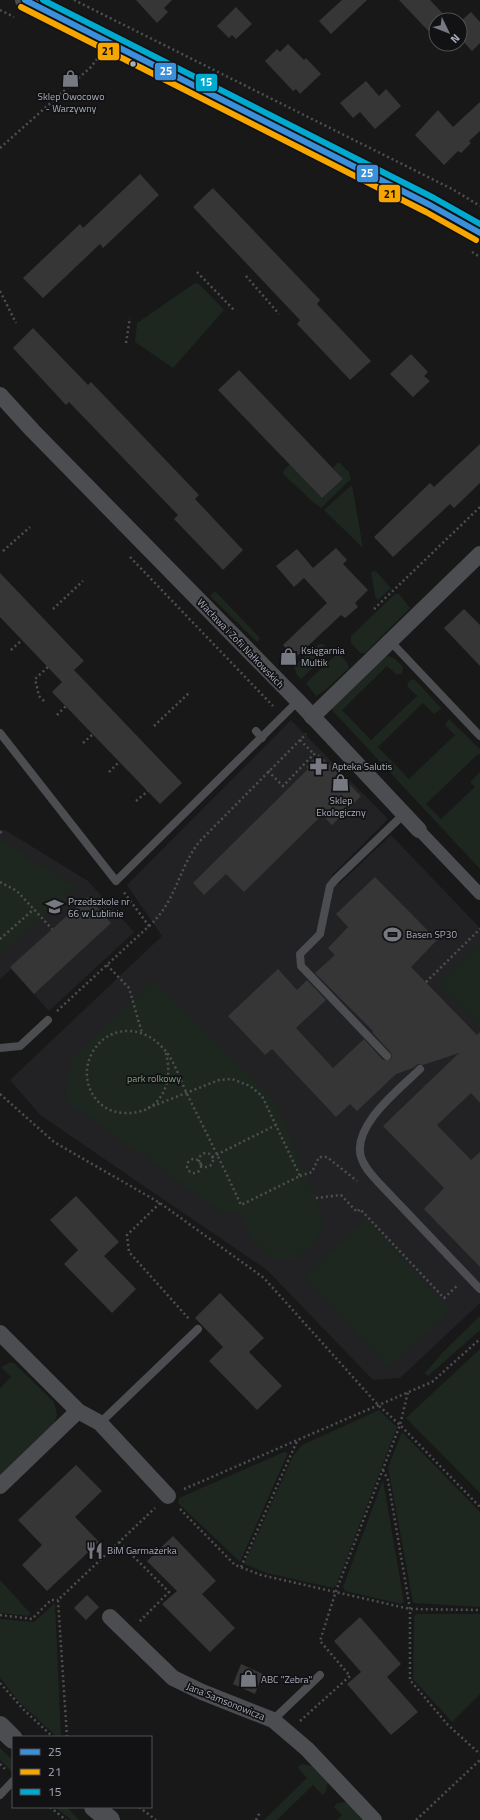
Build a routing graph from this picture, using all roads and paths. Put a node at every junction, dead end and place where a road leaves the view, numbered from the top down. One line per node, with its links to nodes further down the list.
1 (25, 0): 6 (street)
2 (74, 0): 5 (path)
3 (97, 59): 4 (path)
4 (0, 148)
5 (480, 206)
6 (480, 233)
7 (197, 272): 10 (path)
8 (246, 276): 11 (path)
9 (0, 291): 13 (path)
10 (234, 310)
11 (279, 314)
12 (130, 318): 14 (path)
13 (16, 323)
14 (126, 343)
15 (0, 395): 30 (street, Wacława i Zofii Nałkowskich)
16 (480, 507): 23 (path)
17 (30, 527): 18 (path)
18 (3, 551)
19 (124, 552): 32 (path)
20 (480, 554): 25 (street)
21 (83, 582): 22 (path)
22 (53, 609)
23 (374, 609)
24 (22, 640): 26 (path)
25 (390, 641): 34 (street); 39 (lane)
26 (11, 650)
27 (48, 667): 29 (path)
28 (190, 692): 35 (path)
29 (44, 701)
30 (298, 701): 34 (street, Wacława i Zofii Nałkowskich); 40 (lane)
31 (66, 706): 33 (path)
32 (274, 706)
33 (57, 715)
34 (312, 717): 49 (street, Wacława i Zofii Nałkowskich)
35 (154, 726)
36 (256, 731): 40 (lane)
37 (0, 733): 40 (lane)
38 (93, 734): 42 (path)
39 (480, 736)
40 (262, 738)
41 (300, 740): 45 (path)
42 (83, 743)
43 (120, 762): 46 (path)
44 (277, 762): 45 (path)
45 (268, 771): 55 (path)
46 (109, 772)
47 (148, 790): 48 (path)
48 (136, 801)
49 (404, 814): 50 (street, Wacława i Zofii Nałkowskich); 65 (lane)
50 (419, 830): 53 (street, Wacława i Zofii Nałkowskich)
51 (0, 882): 54 (path)
52 (122, 890): 55 (path)
53 (480, 894)
54 (34, 909): 57 (path); 58 (path)
55 (149, 926): 59 (path)
56 (480, 928): 60 (path)
57 (52, 929)
58 (0, 939)
59 (107, 965): 61 (path); 62 (path)
60 (426, 982)
61 (48, 1020): 63 (lane)
62 (142, 1033): 64 (path); 69 (path)
63 (0, 1048)
64 (164, 1050): 67 (path); 69 (path)
65 (387, 1056)
66 (420, 1069): 77 (lane)
67 (187, 1093): 69 (path); 70 (path); 71 (path)
68 (0, 1094): 75 (path)
69 (148, 1108)
70 (276, 1125): 71 (path); 71 (path)
71 (217, 1154): 72 (path)
72 (212, 1156): 73 (path); 73 (path)
73 (200, 1163): 73 (path)
74 (316, 1198): 76 (path)
75 (160, 1203): 78 (path); 82 (path)
76 (457, 1285)
77 (480, 1289)
78 (198, 1329): 84 (lane)
79 (0, 1333): 83 (street)
80 (480, 1338): 81 (path)
81 (408, 1392): 82 (path); 85 (path)
82 (378, 1405): 85 (path); 86 (path)
83 (78, 1411): 84 (street); 88 (street)
84 (100, 1423): 89 (street)
85 (400, 1425): 87 (path); 90 (path)
86 (297, 1440): 89 (path); 92 (path)
87 (383, 1470): 93 (path); 95 (path)
88 (0, 1486)
89 (168, 1496): 91 (path); 92 (path)
90 (480, 1507)
91 (119, 1542): 94 (path); 99 (path)
92 (240, 1567): 93 (path)
93 (336, 1591): 95 (path); 102 (path)
94 (58, 1600): 97 (path); 105 (path)
95 (410, 1610): 96 (path); 107 (path)
96 (480, 1610)
97 (0, 1615)
98 (110, 1617): 102 (street, Jana Samsonowicza)
99 (143, 1629)
100 (320, 1674): 102 (lane)
101 (0, 1683): 104 (path)
102 (277, 1716): 119 (street, Jana Samsonowicza)
103 (0, 1726): 106 (street)
104 (52, 1736)
105 (67, 1736)
106 (12, 1738)
107 (480, 1754)
108 (480, 1760): 120 (path)
109 (12, 1782): 110 (lane)
110 (0, 1795)
111 (51, 1808): 115 (path)
112 (95, 1808): 116 (street)
113 (140, 1808): 117 (path)
114 (260, 1812): 118 (path)
115 (66, 1820)
116 (110, 1820)
117 (156, 1820)
118 (256, 1820)
119 (374, 1820)
120 (416, 1820)

